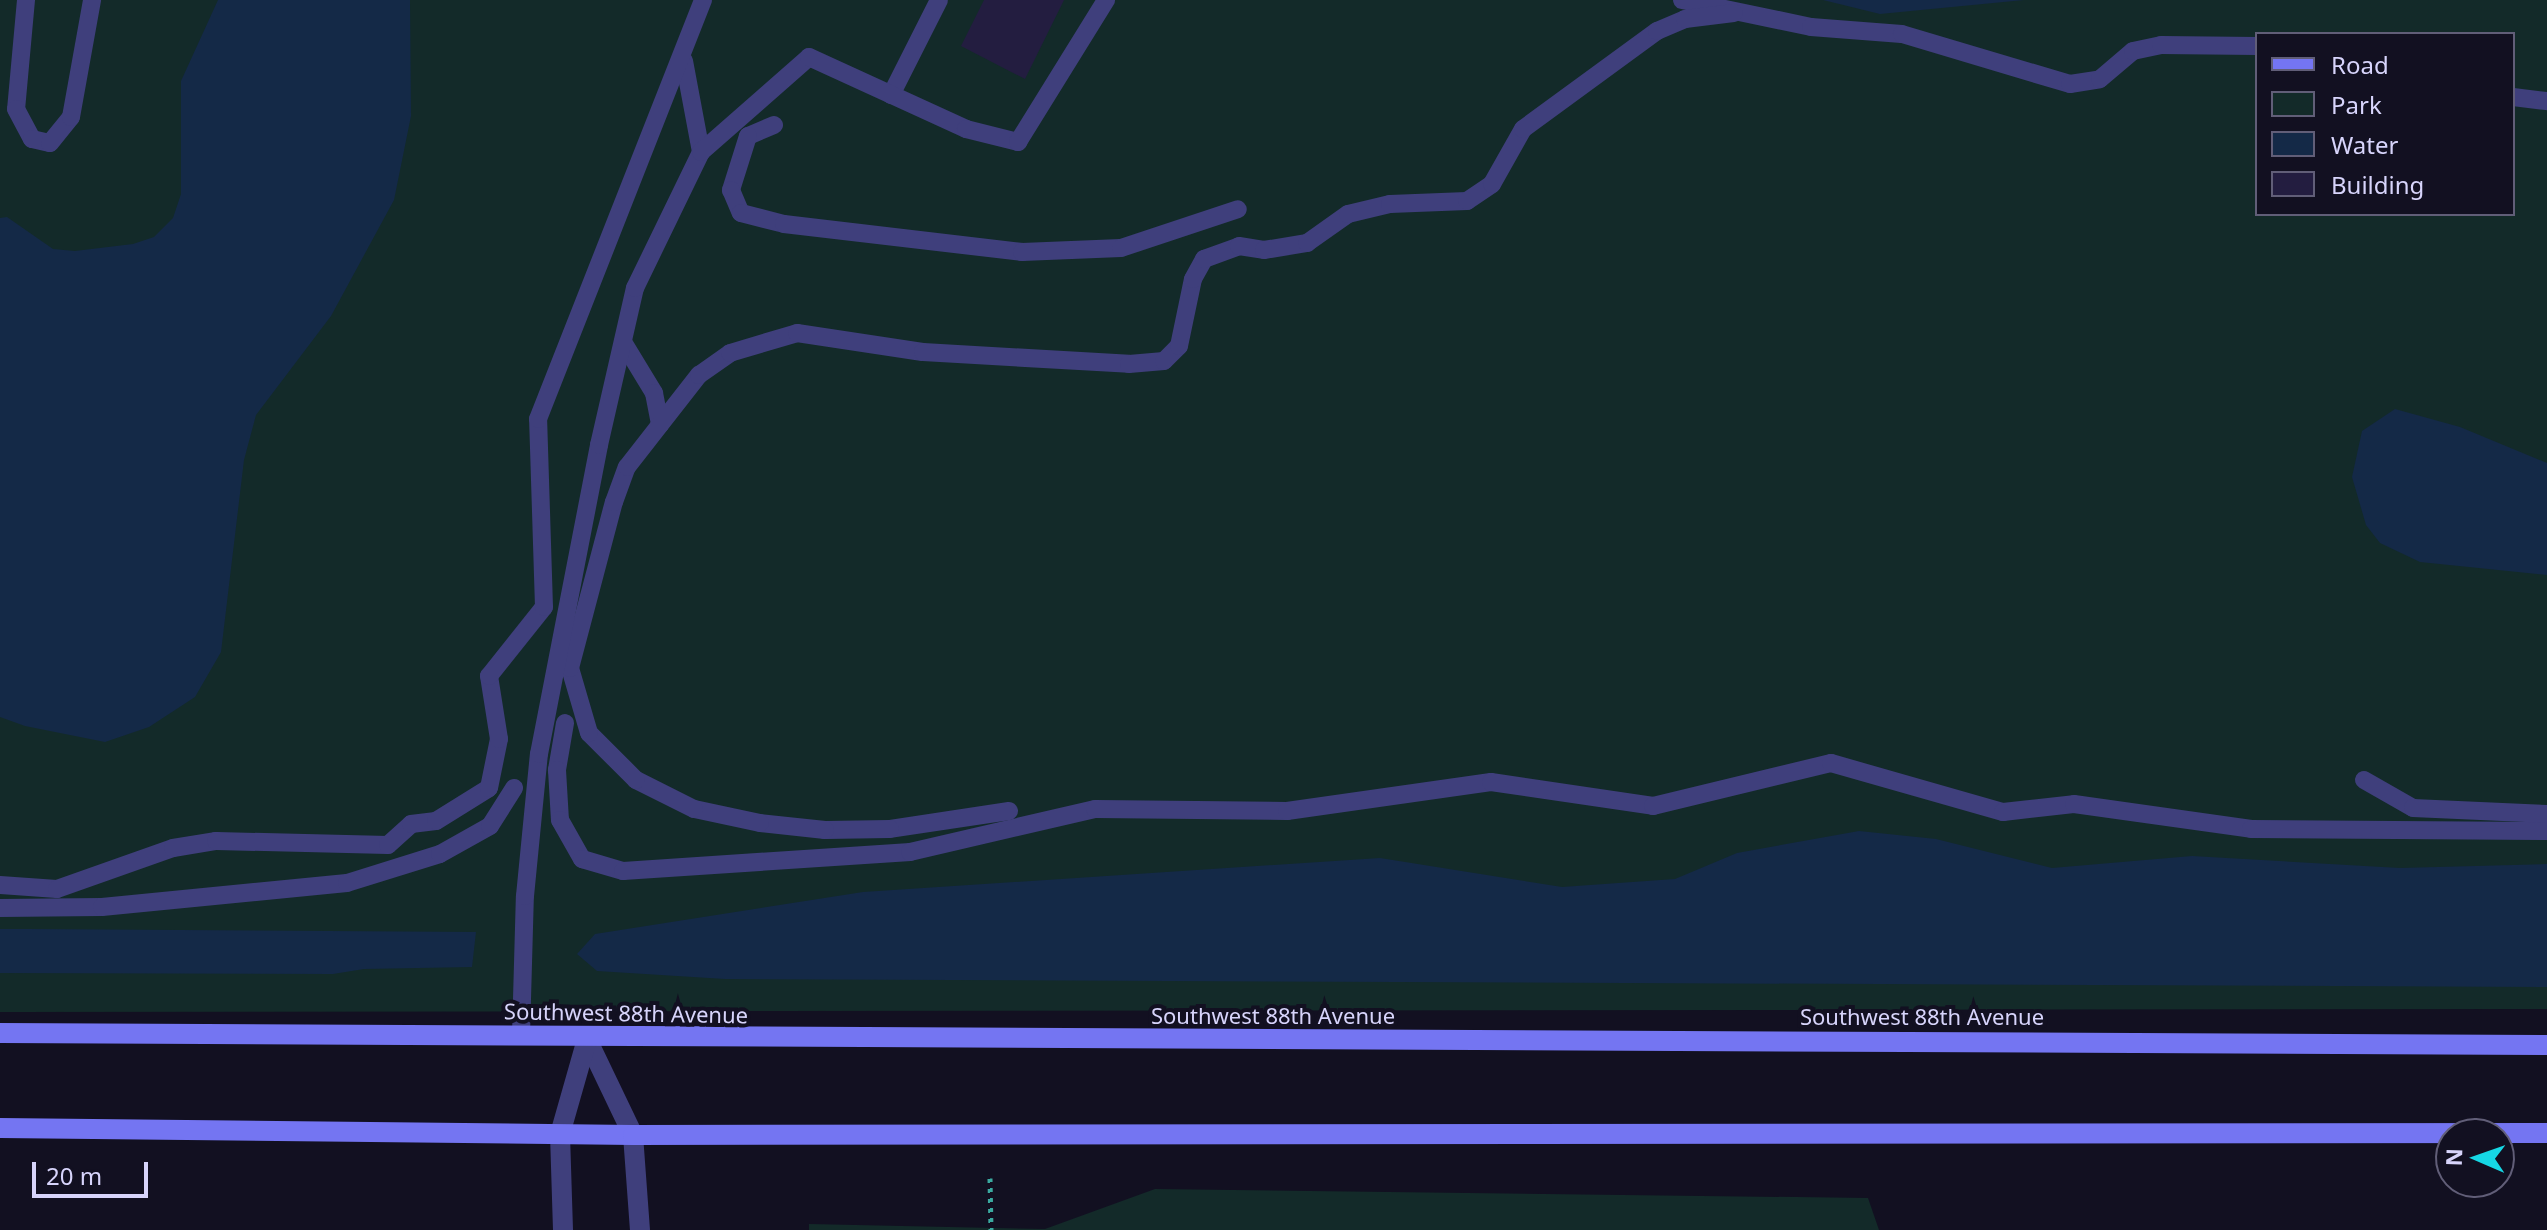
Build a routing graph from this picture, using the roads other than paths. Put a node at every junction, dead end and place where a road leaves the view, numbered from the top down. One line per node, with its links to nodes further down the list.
1 (26, 0): 2 (lane)
2 (92, 0)
3 (703, 0): 9 (lane)
4 (939, 0): 10 (lane)
5 (1106, 0): 10 (lane)
6 (1682, 0): 7 (lane)
7 (1734, 13): 8 (lane); 17 (lane)
8 (2255, 46)
9 (683, 59): 14 (lane); 24 (lane)
10 (891, 95): 14 (lane)
11 (2515, 97): 12 (lane)
12 (2547, 101)
13 (774, 125): 15 (lane)
14 (701, 152): 16 (lane)
15 (1238, 209)
16 (623, 342): 17 (lane); 27 (lane)
17 (660, 424): 21 (lane)
18 (565, 723): 23 (lane)
19 (2364, 780): 22 (lane)
20 (514, 788): 25 (lane)
21 (1009, 811)
22 (2547, 814)
23 (2547, 831)
24 (0, 885)
25 (0, 908)
26 (0, 1033): 27 (main road, Southwest 88th Avenue)
27 (521, 1035): 28 (main road, Southwest 88th Avenue)
28 (587, 1039): 29 (main road, Southwest 88th Avenue); 32 (street); 33 (street)
29 (2547, 1045)
30 (0, 1128): 32 (main road)
31 (2547, 1133): 33 (main road)
32 (560, 1134): 33 (main road); 34 (street)
33 (633, 1135): 35 (street)
34 (563, 1230)
35 (640, 1230)

